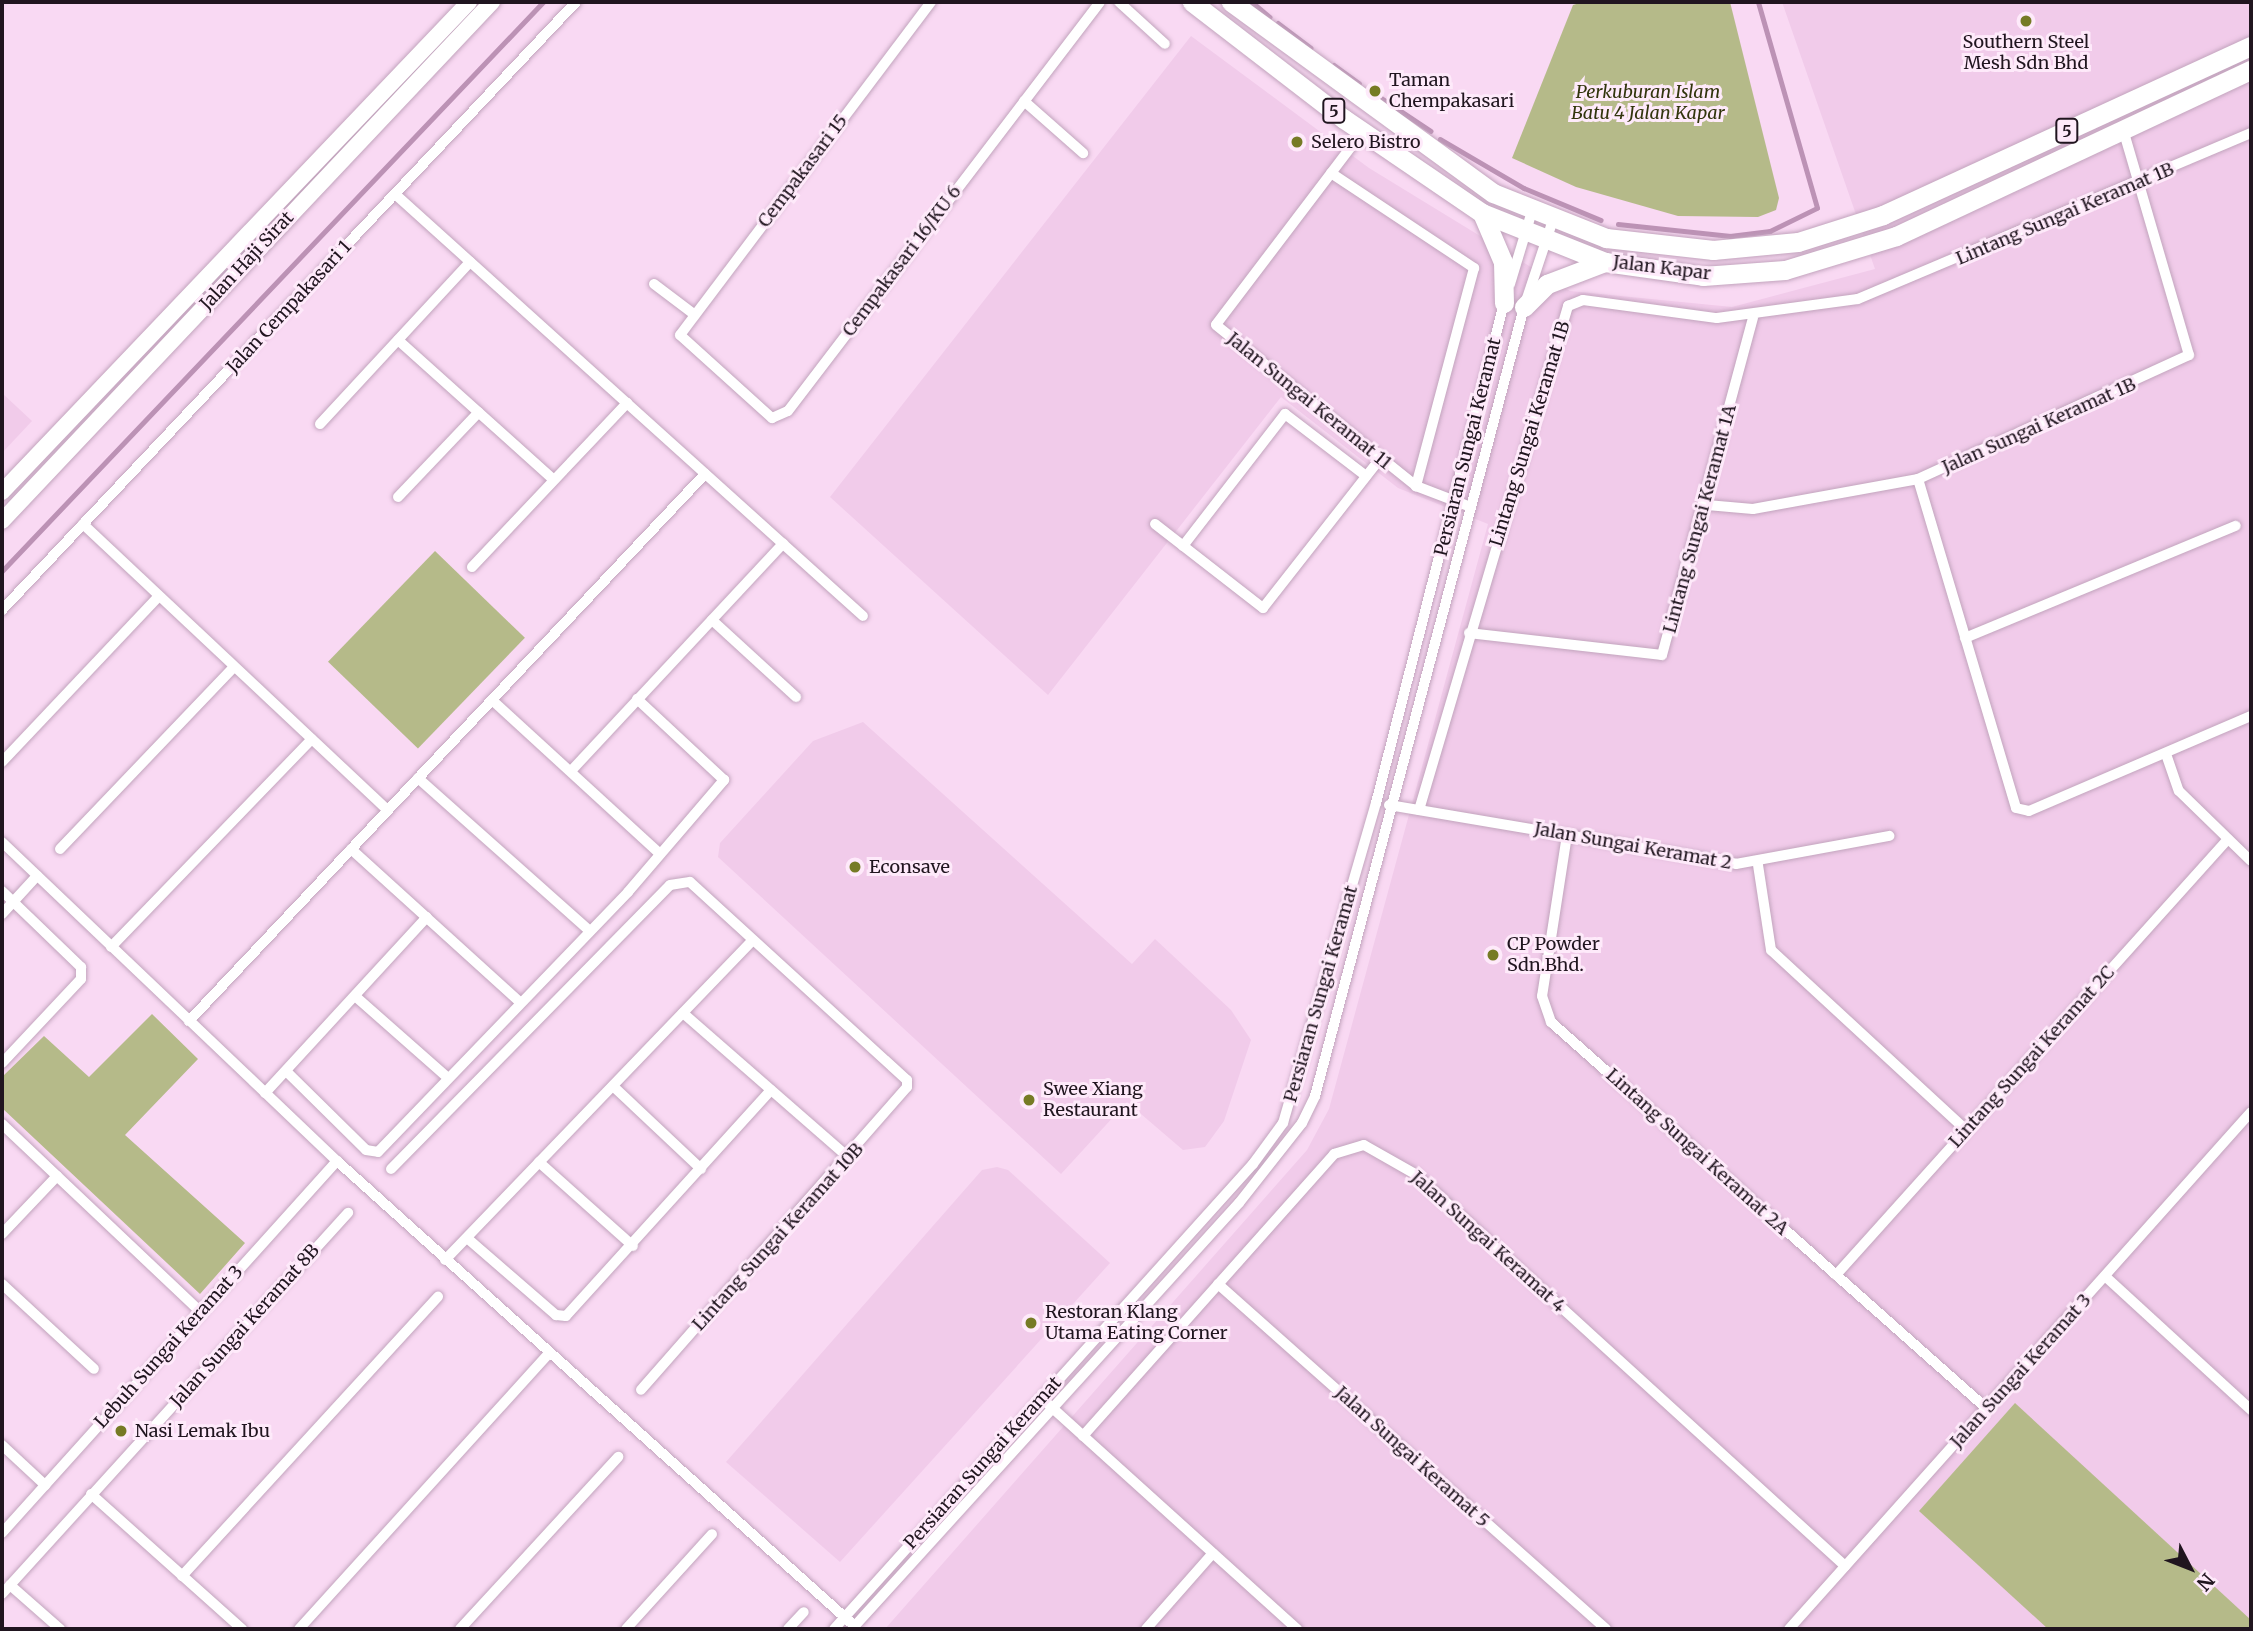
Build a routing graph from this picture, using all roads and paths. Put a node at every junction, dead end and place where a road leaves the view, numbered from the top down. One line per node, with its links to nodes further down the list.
1 (470, 2): 43 (main road, Jalan Haji Sirat)
2 (492, 2): 48 (main road, Jalan Haji Sirat)
3 (576, 2): 19 (street, Jalan Cempakasari 1)
4 (931, 2): 30 (street, Cempakasari 15)
5 (1100, 2): 12 (street, Cempakasari 16/KU 6)
6 (1119, 2): 9 (street)
7 (1192, 2): 14 (highway, Jalan Kapar / 5)
8 (1231, 2): 20 (highway, Jalan Kapar / 5)
9 (1165, 44)
10 (2251, 46): 22 (highway, Jalan Kapar / 5)
11 (2251, 70): 13 (highway, Jalan Kapar / 5)
12 (1024, 101): 16 (street); 33 (street, Cempakasari 16/KU 6)
13 (2123, 130): 18 (street); 26 (highway, Jalan Kapar / 5)
14 (1363, 131): 17 (street, Jalan Sungai Keramat 11); 21 (highway, Jalan Kapar / 5)
15 (2251, 133): 18 (street, Lintang Sungai Keramat 1B)
16 (1083, 153)
17 (1331, 173): 37 (street, Jalan Sungai Keramat 11); 42 (street)
18 (2140, 182): 31 (street, Lintang Sungai Keramat 1B); 41 (street, Jalan Sungai Keramat 1B)
19 (395, 194): 25 (street); 49 (street, Jalan Cempakasari 1)
20 (1532, 211): 22 (highway, Jalan Kapar / 5); 23 (street, Persiaran Sungai Keramat)
21 (1482, 213): 23 (highway, Jalan Kapar / 5); 28 (highway)
22 (1553, 220): 24 (street, Persiaran Sungai Keramat)
23 (1524, 232): 24 (highway, Jalan Kapar / 5); 28 (street, Persiaran Sungai Keramat)
24 (1545, 241): 26 (highway, Jalan Kapar / 5); 29 (street, Persiaran Sungai Keramat)
25 (470, 262): 32 (street); 34 (street)
26 (1605, 262): 29 (highway)
27 (654, 284): 30 (street)
28 (1504, 303): 45 (street, Persiaran Sungai Keramat)
29 (1524, 307): 47 (street, Persiaran Sungai Keramat)
30 (695, 315): 33 (street, Cempakasari 15)
31 (1753, 317): 46 (street, Lintang Sungai Keramat 1A); 59 (street, Lintang Sungai Keramat 1B)
32 (398, 340): 35 (street); 36 (street)
33 (681, 342)
34 (627, 403): 38 (street); 40 (street)
35 (479, 412): 40 (street); 44 (street)
36 (320, 424)
37 (1380, 459): 39 (street); 42 (street, Jalan Sungai Keramat 11)
38 (705, 474): 52 (street); 64 (street)
39 (1366, 476): 53 (street); 53 (street)
40 (553, 479): 54 (street)
41 (1919, 479): 46 (street, Jalan Sungai Keramat 1B); 60 (street)
42 (1416, 486): 45 (street, Jalan Sungai Keramat 11)
43 (2, 492)
44 (398, 497)
45 (1454, 503): 47 (street, Jalan Sungai Keramat 11); 71 (street, Persiaran Sungai Keramat)
46 (1707, 505): 59 (street, Lintang Sungai Keramat 1A)
47 (1471, 507): 72 (street, Persiaran Sungai Keramat)
48 (2, 521)
49 (83, 524): 55 (street); 56 (street, Jalan Cempakasari 1)
50 (1155, 524): 53 (street)
51 (2236, 526): 60 (street)
52 (783, 544): 57 (street); 58 (street)
53 (1183, 546)
54 (472, 568)
55 (159, 596): 61 (street); 68 (street)
56 (2, 611)
57 (863, 616)
58 (712, 621): 62 (street); 63 (street)
59 (1469, 632): 74 (street, Lintang Sungai Keramat 1B)
60 (1965, 638): 67 (street)
61 (234, 667): 66 (street); 79 (street)
62 (796, 697)
63 (637, 699): 69 (street); 81 (street)
64 (492, 700): 69 (street); 70 (street)
65 (2251, 716): 67 (street)
66 (312, 738): 73 (street); 91 (street)
67 (2166, 754): 77 (street)
68 (2, 762)
69 (571, 771): 81 (street)
70 (418, 778): 73 (street); 89 (street)
71 (1376, 803): 72 (street, Jalan Sungai Keramat 2); 125 (street, Persiaran Sungai Keramat)
72 (1393, 806): 74 (street, Jalan Sungai Keramat 2); 126 (street, Persiaran Sungai Keramat)
73 (388, 810): 80 (street)
74 (1419, 810): 75 (street, Jalan Sungai Keramat 2)
75 (1567, 835): 83 (street, Jalan Sungai Keramat 2); 116 (street, Lintang Sungai Keramat 2A)
76 (1889, 836): 83 (street, Jalan Sungai Keramat 2)
77 (2228, 839): 82 (street); 104 (street, Lintang Sungai Keramat 2C)
78 (2, 842): 84 (street)
79 (60, 849)
80 (351, 849): 88 (street); 95 (street)
81 (659, 853): 89 (street)
82 (2251, 860)
83 (1758, 865): 104 (street)
84 (37, 876): 86 (street); 91 (street)
85 (2, 891): 86 (street)
86 (13, 902): 87 (street); 96 (street)
87 (2, 914)
88 (427, 917): 92 (street); 93 (street)
89 (590, 932): 93 (street)
90 (753, 940): 94 (street); 105 (street, Lintang Sungai Keramat 10B); 108 (street)
91 (111, 947): 95 (street)
92 (355, 996): 97 (street); 98 (street)
93 (520, 1002): 98 (street)
94 (683, 1013): 99 (street); 100 (street)
95 (189, 1021): 101 (street)
96 (2, 1063)
97 (286, 1071): 98 (street); 101 (street)
98 (447, 1078)
99 (614, 1086): 107 (street); 109 (street)
100 (771, 1090): 105 (street); 109 (street)
101 (265, 1093): 106 (street)
102 (2251, 1112): 117 (street, Jalan Sungai Keramat 3)
103 (2, 1124): 110 (street)
104 (1966, 1130): 116 (street, Lintang Sungai Keramat 2C)
105 (849, 1157): 124 (street, Lintang Sungai Keramat 10B)
106 (337, 1161): 115 (street); 121 (street, Lebuh Sungai Keramat 3)
107 (540, 1162): 113 (street); 114 (street)
108 (391, 1169)
109 (701, 1169): 114 (street)
110 (57, 1176): 112 (street); 121 (street)
111 (348, 1213): 133 (street, Jalan Sungai Keramat 8B)
112 (2, 1234)
113 (467, 1238): 114 (street); 115 (street)
114 (633, 1246)
115 (445, 1260): 122 (street)
116 (1836, 1275): 127 (street, Lintang Sungai Keramat 2A)
117 (2106, 1277): 127 (street, Jalan Sungai Keramat 3); 128 (street)
118 (2, 1284): 123 (street)
119 (1218, 1284): 129 (street, Jalan Sungai Keramat 4); 137 (street, Jalan Sungai Keramat 4); 153 (street, Jalan Sungai Keramat 5)
120 (438, 1297): 138 (street)
121 (201, 1312): 132 (street, Lebuh Sungai Keramat 3)
122 (548, 1353): 142 (street); 146 (street)
123 (94, 1368)
124 (641, 1390)
125 (1040, 1398): 126 (street); 142 (street, Persiaran Sungai Keramat)
126 (1053, 1408): 129 (street); 143 (street, Persiaran Sungai Keramat)
127 (1986, 1408): 137 (street, Jalan Sungai Keramat 3)
128 (2251, 1410)
129 (1083, 1436): 136 (street)
130 (2, 1445): 132 (street)
131 (618, 1457): 147 (street)
132 (46, 1485): 134 (street, Lebuh Sungai Keramat 3)
133 (91, 1494): 138 (street); 139 (street, Jalan Sungai Keramat 8B)
134 (2, 1533)
135 (712, 1534): 148 (street)
136 (1213, 1553): 151 (street); 152 (street)
137 (1845, 1566): 154 (street, Jalan Sungai Keramat 3)
138 (182, 1576): 145 (street)
139 (10, 1585): 140 (street, Jalan Sungai Keramat 8B); 144 (street)
140 (2, 1594)
141 (804, 1612): 149 (street)
142 (844, 1618): 143 (street); 150 (street, Persiaran Sungai Keramat)
143 (853, 1628)
144 (60, 1629)
145 (242, 1629)
146 (299, 1629)
147 (460, 1629)
148 (626, 1629)
149 (789, 1629)
150 (834, 1629)
151 (1146, 1629)
152 (1297, 1629)
153 (1606, 1629)
154 (1789, 1629)

